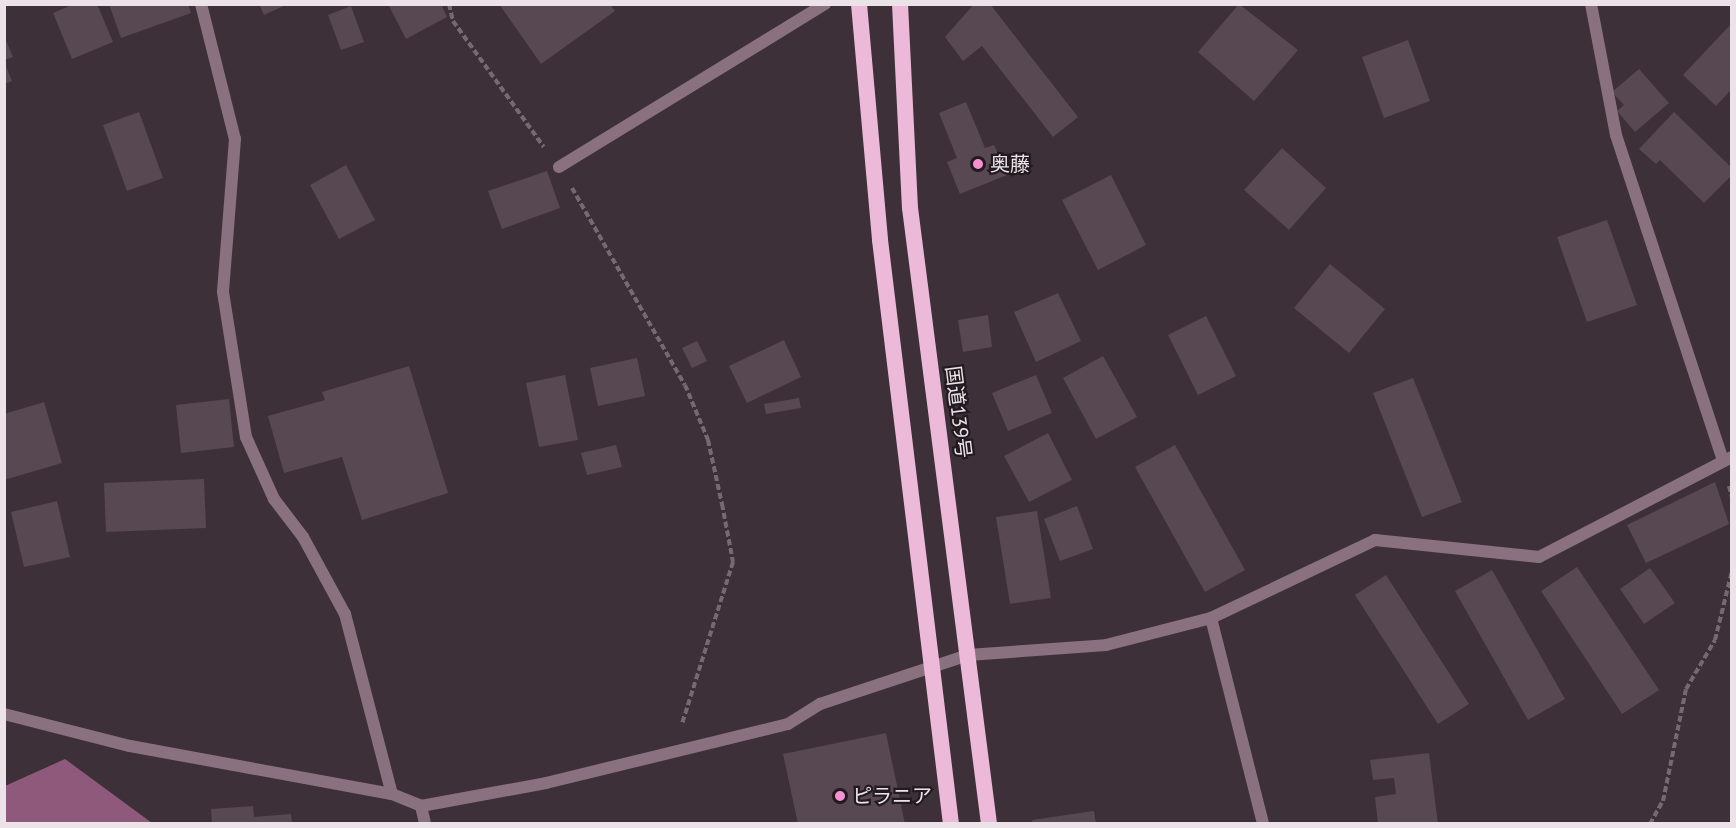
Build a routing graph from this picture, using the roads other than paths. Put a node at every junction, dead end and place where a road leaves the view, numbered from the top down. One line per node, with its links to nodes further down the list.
1 (201, 4): 12 (street)
2 (825, 4): 6 (street)
3 (859, 4): 10 (highway)
4 (900, 4): 9 (highway, 国道139号)
5 (1591, 4): 7 (street)
6 (559, 167)
7 (1727, 458): 8 (street)
8 (1211, 618): 9 (street); 17 (street)
9 (968, 655): 10 (street); 16 (highway, 国道139号)
10 (929, 667): 13 (street); 15 (highway)
11 (4, 714): 12 (street)
12 (392, 794): 13 (street)
13 (421, 806): 14 (street)
14 (425, 824)
15 (951, 824)
16 (989, 824)
17 (1263, 824)

